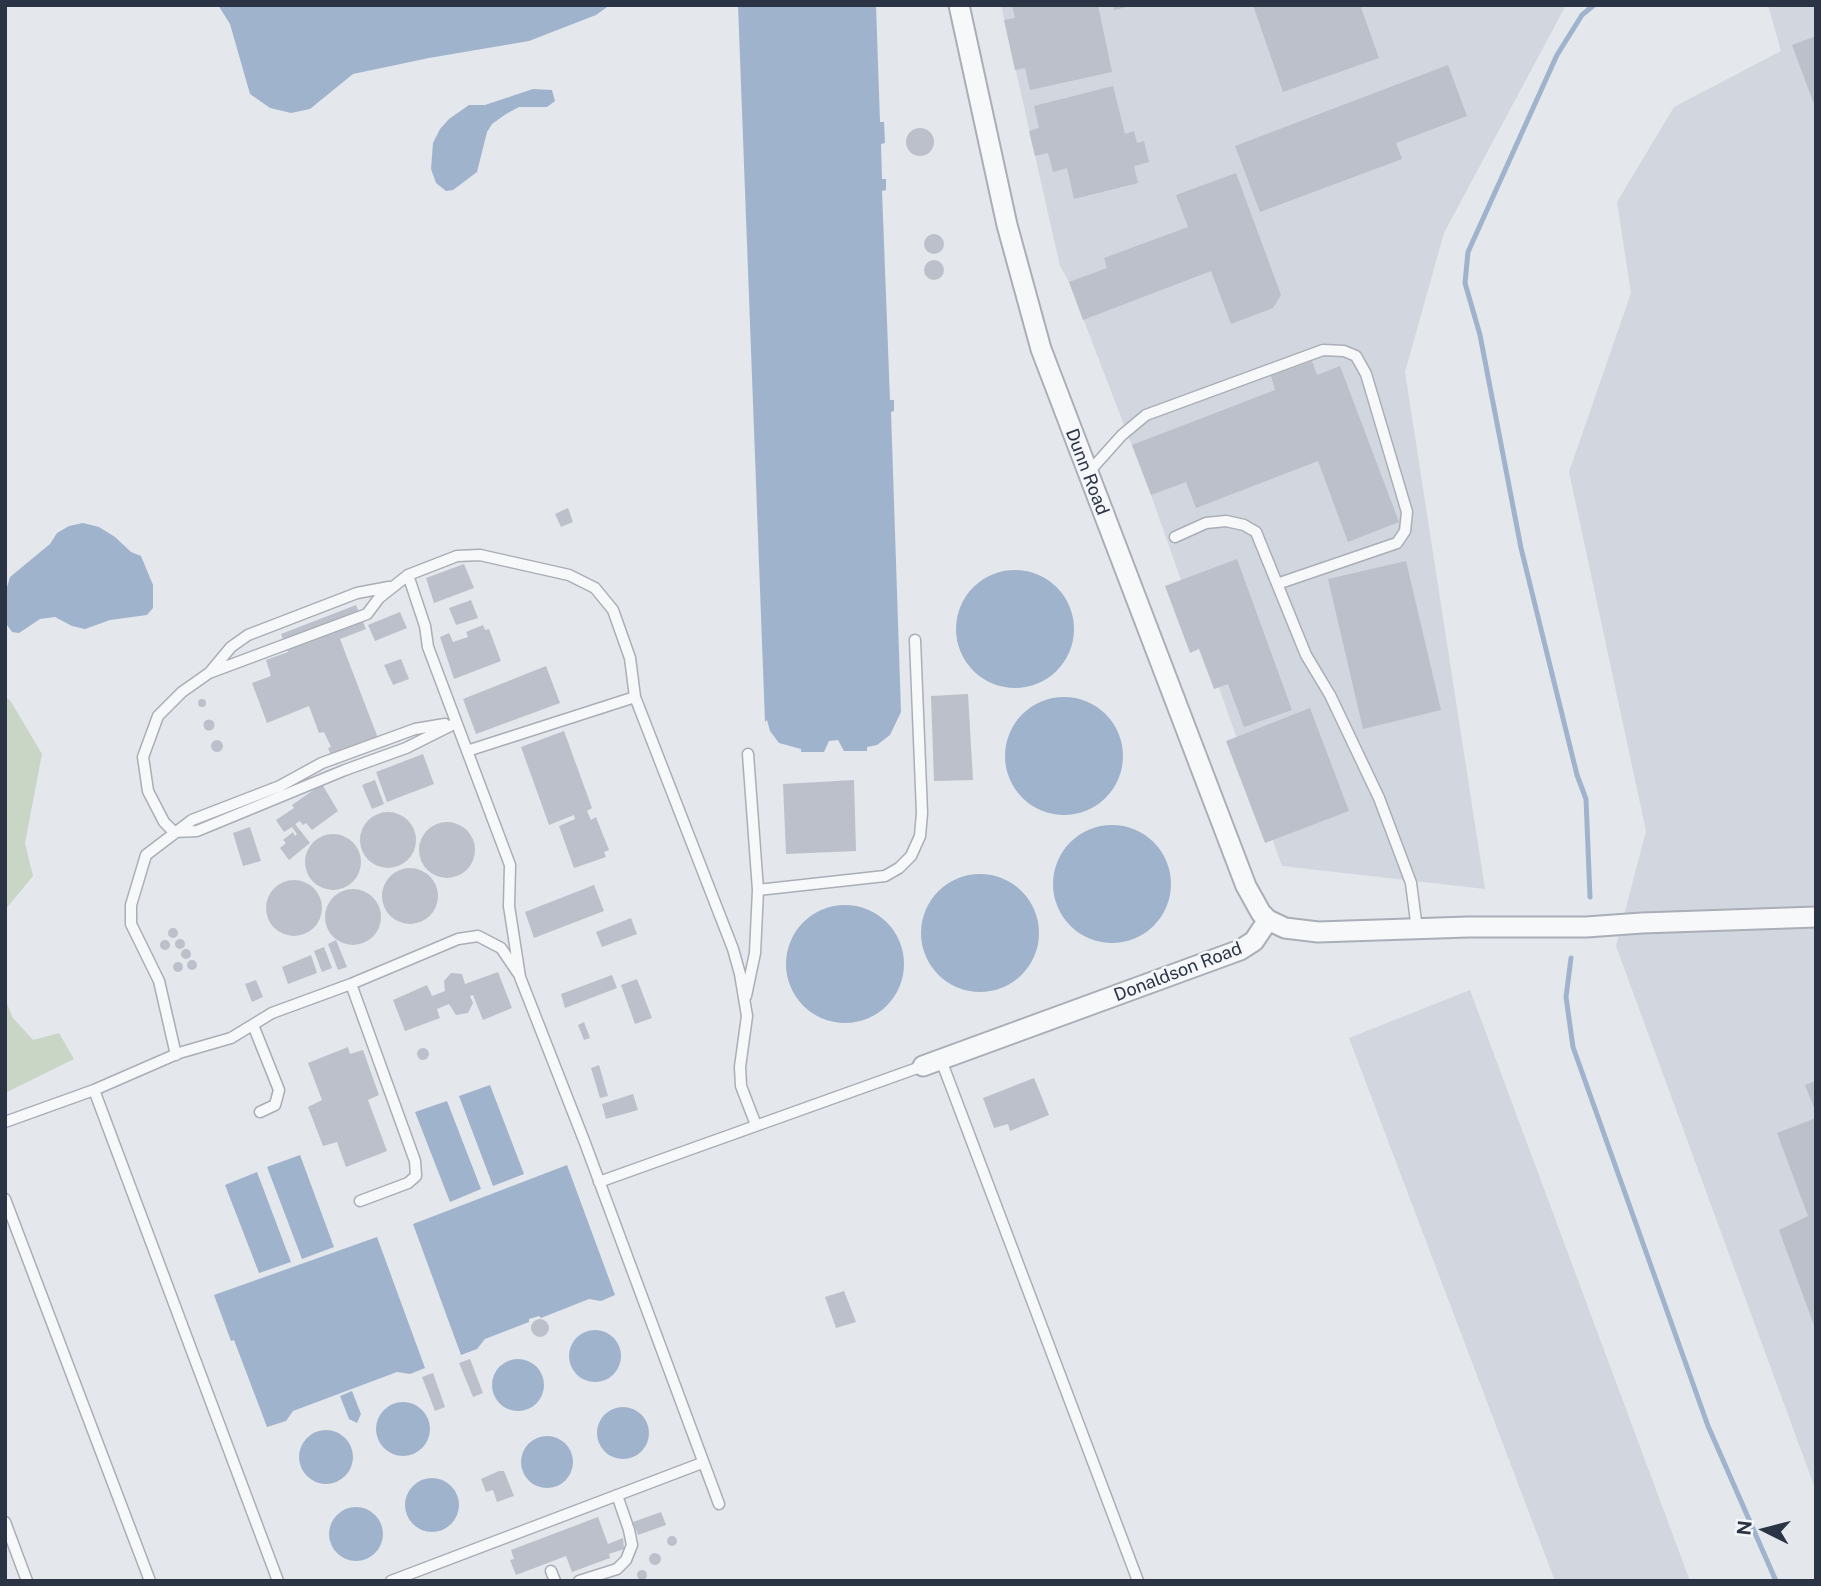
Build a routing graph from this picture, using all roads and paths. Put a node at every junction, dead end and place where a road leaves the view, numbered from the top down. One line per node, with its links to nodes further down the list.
1 (959, 5): 2 (street, Dunn Road)
2 (1087, 474): 5 (lane); 16 (street, Dunn Road)
3 (1175, 537): 5 (lane)
4 (408, 575): 6 (lane); 9 (lane); 10 (lane)
5 (1277, 583): 17 (lane)
6 (393, 587): 8 (lane); 8 (lane)
7 (915, 640): 14 (lane)
8 (209, 673): 13 (lane)
9 (635, 697): 11 (lane); 20 (lane)
10 (456, 723): 11 (lane); 13 (lane); 13 (lane)
11 (467, 751): 18 (lane)
12 (748, 754): 14 (lane)
13 (174, 832): 22 (lane)
14 (758, 890): 20 (lane)
15 (1816, 917): 17 (street)
16 (1268, 920): 17 (street); 23 (street, Donaldson Road)
17 (1416, 929)
18 (520, 977): 19 (lane); 28 (lane)
19 (351, 984): 21 (lane); 30 (lane)
20 (745, 1003): 27 (lane)
21 (254, 1025): 22 (lane); 25 (lane)
22 (176, 1055): 24 (lane)
23 (932, 1063): 27 (lane, Donaldson Road); 40 (lane)
24 (94, 1090): 26 (lane); 37 (lane)
25 (260, 1112)
26 (5, 1122)
27 (756, 1125): 28 (lane, Donaldson Road)
28 (599, 1182): 31 (lane)
29 (5, 1199): 36 (lane)
30 (360, 1201)
31 (702, 1463): 32 (lane); 33 (lane)
32 (617, 1495): 38 (lane); 39 (lane)
33 (719, 1504)
34 (5, 1522): 35 (lane)
35 (27, 1581)
36 (150, 1581)
37 (278, 1581)
38 (391, 1581)
39 (579, 1581)
40 (1138, 1581)

